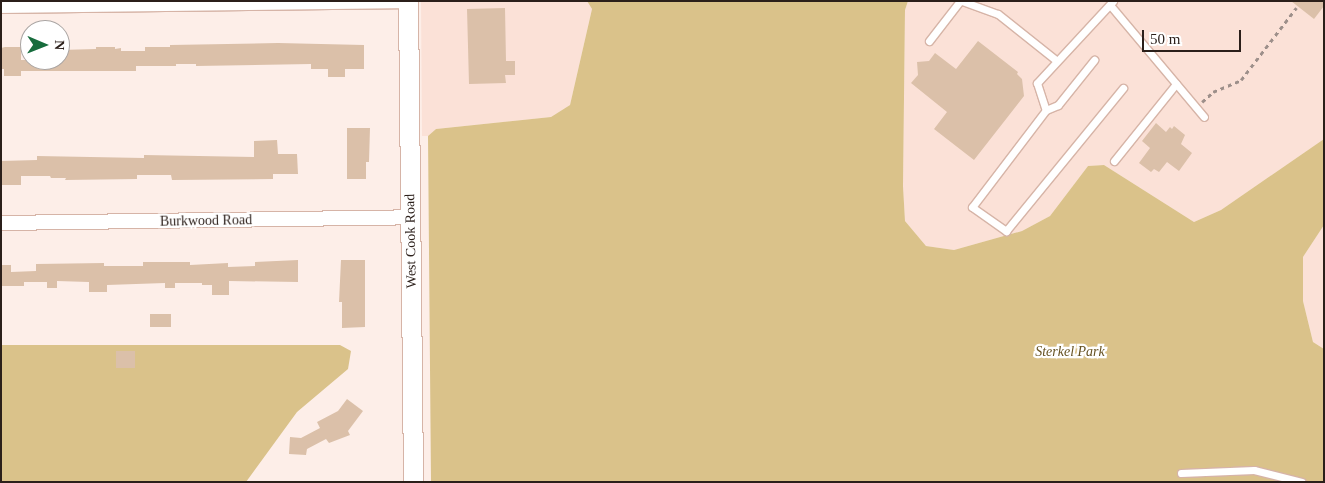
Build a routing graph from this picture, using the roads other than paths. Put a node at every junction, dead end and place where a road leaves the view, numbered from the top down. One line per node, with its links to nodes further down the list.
1 (408, 1): 4 (street); 13 (main road, West Cook Road)
2 (961, 1): 5 (lane); 7 (lane)
3 (1111, 3): 7 (lane); 8 (lane)
4 (1, 6)
5 (929, 41)
6 (1094, 60): 10 (lane)
7 (1057, 62): 10 (lane)
8 (1176, 84): 11 (lane); 12 (lane)
9 (1123, 88): 10 (lane)
10 (1046, 110)
11 (1204, 117)
12 (1114, 161)
13 (411, 217): 14 (street, Burkwood Road); 16 (main road, West Cook Road)
14 (1, 223)
15 (1181, 473): 17 (lane)
16 (413, 482)
17 (1302, 482)

